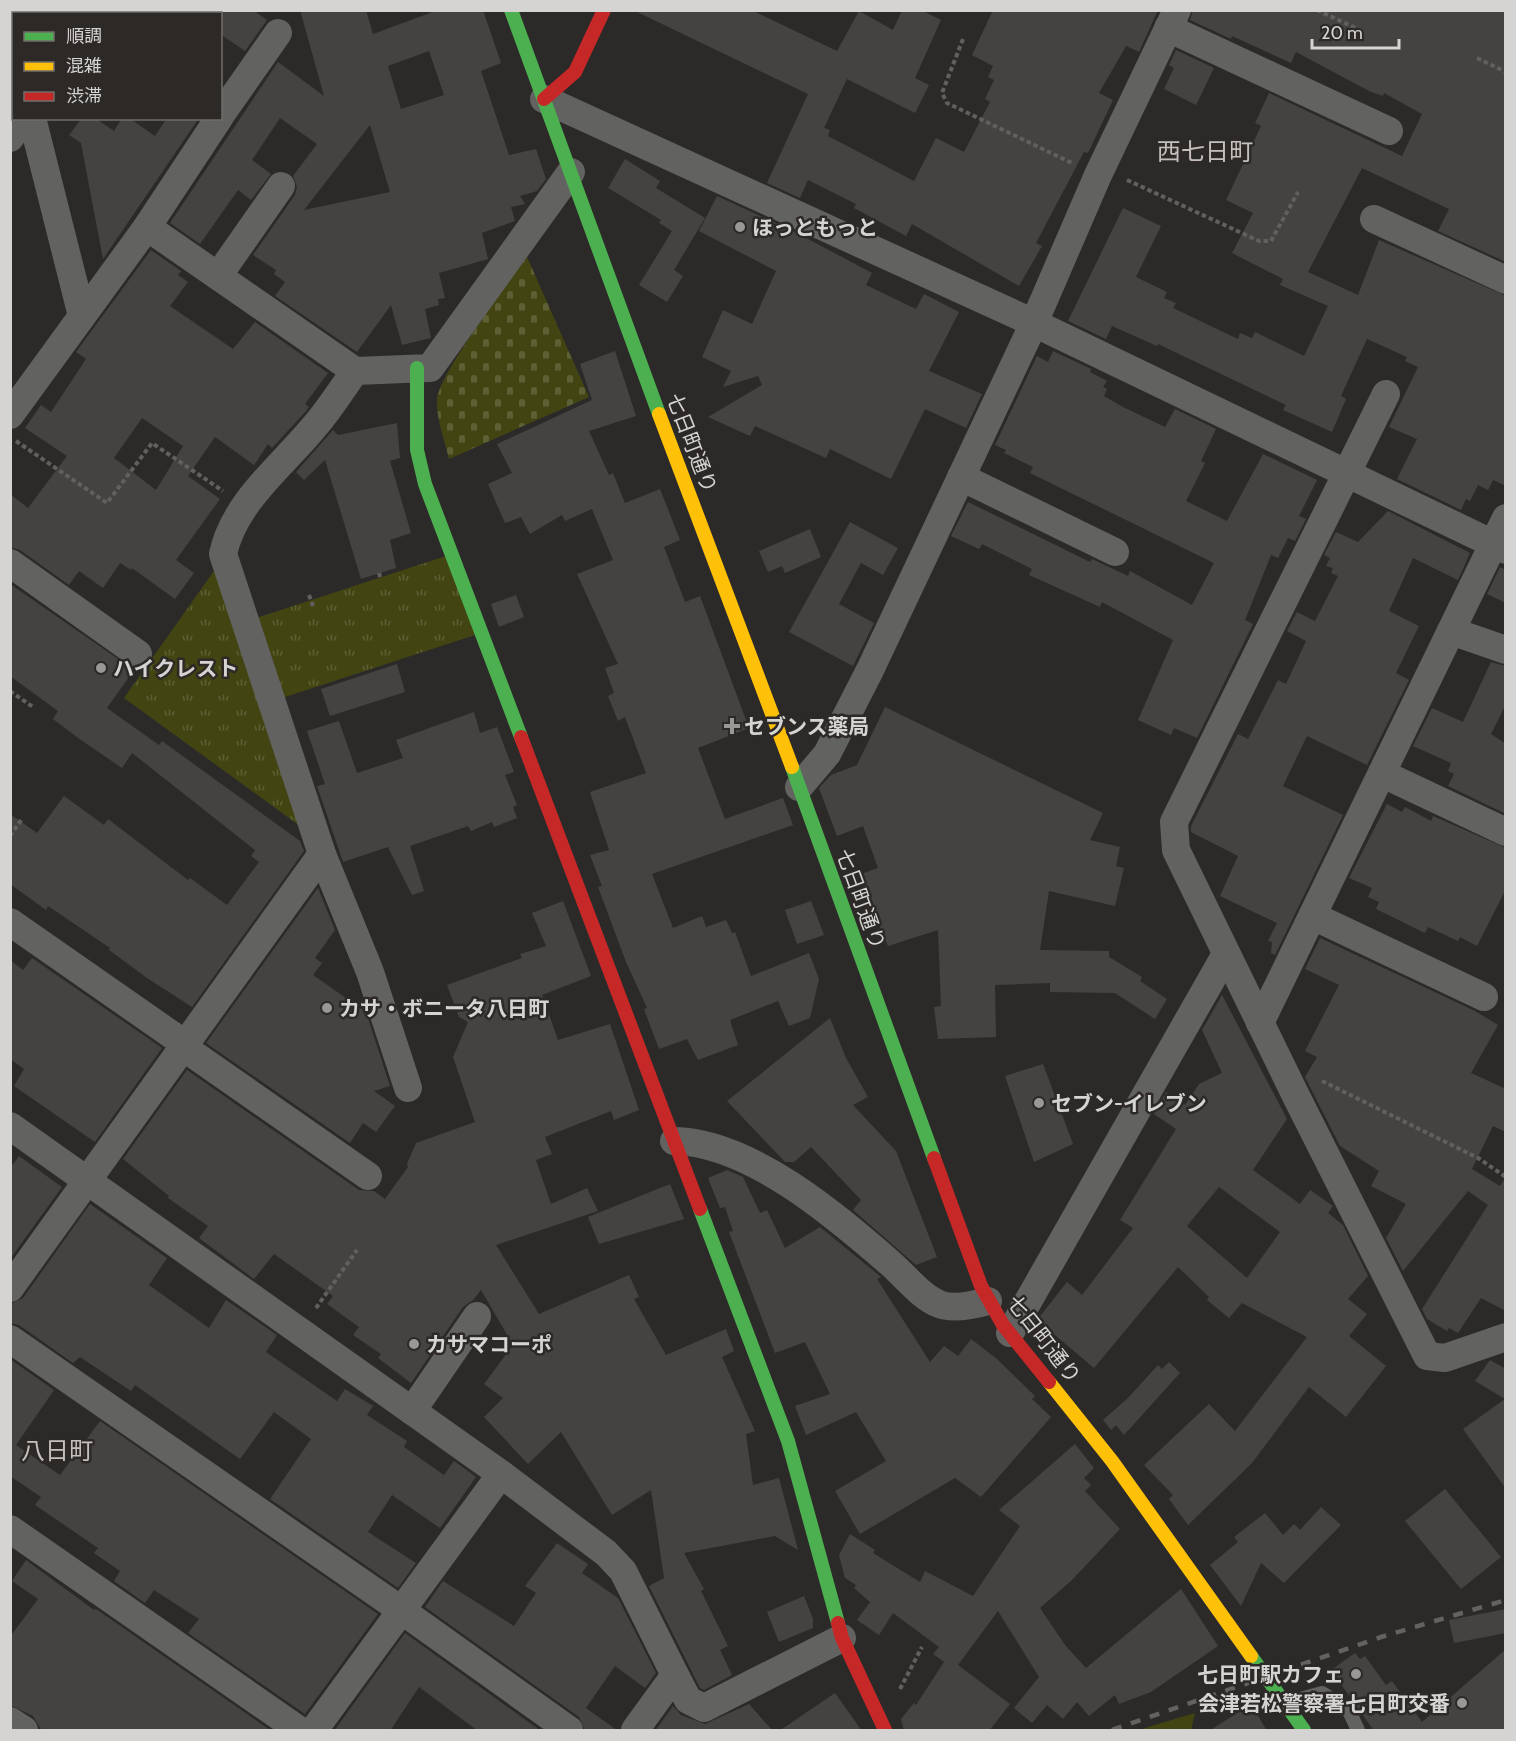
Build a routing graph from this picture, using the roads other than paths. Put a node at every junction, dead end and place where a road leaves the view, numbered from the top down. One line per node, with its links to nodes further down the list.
1 (511, 10): 6 (main road, 七日町通り)
2 (604, 10): 6 (main road)
3 (1172, 19): 11 (street); 20 (street)
4 (278, 33): 5 (street)
5 (229, 85): 7 (street)
6 (544, 99): 13 (main road, 七日町通り); 20 (street)
7 (222, 110)
8 (23, 120): 12 (street)
9 (33, 120): 19 (street)
10 (218, 120): 16 (street)
11 (1389, 131)
12 (10, 138)
13 (571, 172): 21 (street); 35 (main road, 七日町通り)
14 (281, 186): 17 (street)
15 (1374, 219): 18 (street)
16 (147, 227): 17 (street); 19 (street)
17 (218, 276): 22 (street)
18 (1506, 280)
19 (82, 316): 24 (street)
20 (1034, 323): 25 (street); 26 (street)
21 (423, 368): 22 (street); 46 (main road)
22 (355, 370): 37 (street)
23 (1386, 394): 25 (street)
24 (10, 415)
25 (1347, 474): 28 (street); 40 (street)
26 (961, 477): 29 (street); 35 (street)
27 (1506, 518): 28 (street)
28 (1499, 547): 31 (street)
29 (1115, 552)
30 (10, 563): 33 (street)
31 (1451, 631): 32 (street); 34 (street)
32 (1506, 650)
33 (138, 654)
34 (1383, 774): 36 (street); 38 (street)
35 (799, 787): 50 (main road, 七日町通り)
36 (1506, 832)
37 (322, 854): 43 (street); 44 (street)
38 (1313, 916): 41 (street); 42 (street)
39 (10, 922): 43 (street)
40 (1226, 954): 42 (street); 52 (street)
41 (1484, 997)
42 (1260, 1023): 54 (street)
43 (184, 1046): 47 (street); 48 (street)
44 (408, 1088)
45 (10, 1126): 48 (street)
46 (674, 1141): 50 (street); 59 (main road)
47 (368, 1176)
48 (88, 1179): 49 (street); 55 (street)
49 (10, 1288)
50 (988, 1301): 52 (main road, 七日町通り)
51 (477, 1316): 55 (street)
52 (1010, 1333): 61 (main road, 七日町通り)
53 (10, 1339): 58 (street)
54 (1501, 1343)
55 (412, 1411): 56 (street)
56 (501, 1474): 58 (street); 60 (street)
57 (10, 1529): 65 (street)
58 (401, 1610): 66 (street); 67 (street)
59 (842, 1638): 60 (street); 63 (main road)
60 (675, 1675): 68 (street)
61 (1284, 1703): 69 (main road, 七日町通り); 70 (lane)
62 (10, 1721): 64 (street)
63 (883, 1727)
64 (24, 1731)
65 (299, 1731)
66 (314, 1731)
67 (569, 1731)
68 (635, 1731)
69 (1304, 1731)
70 (1358, 1731)

